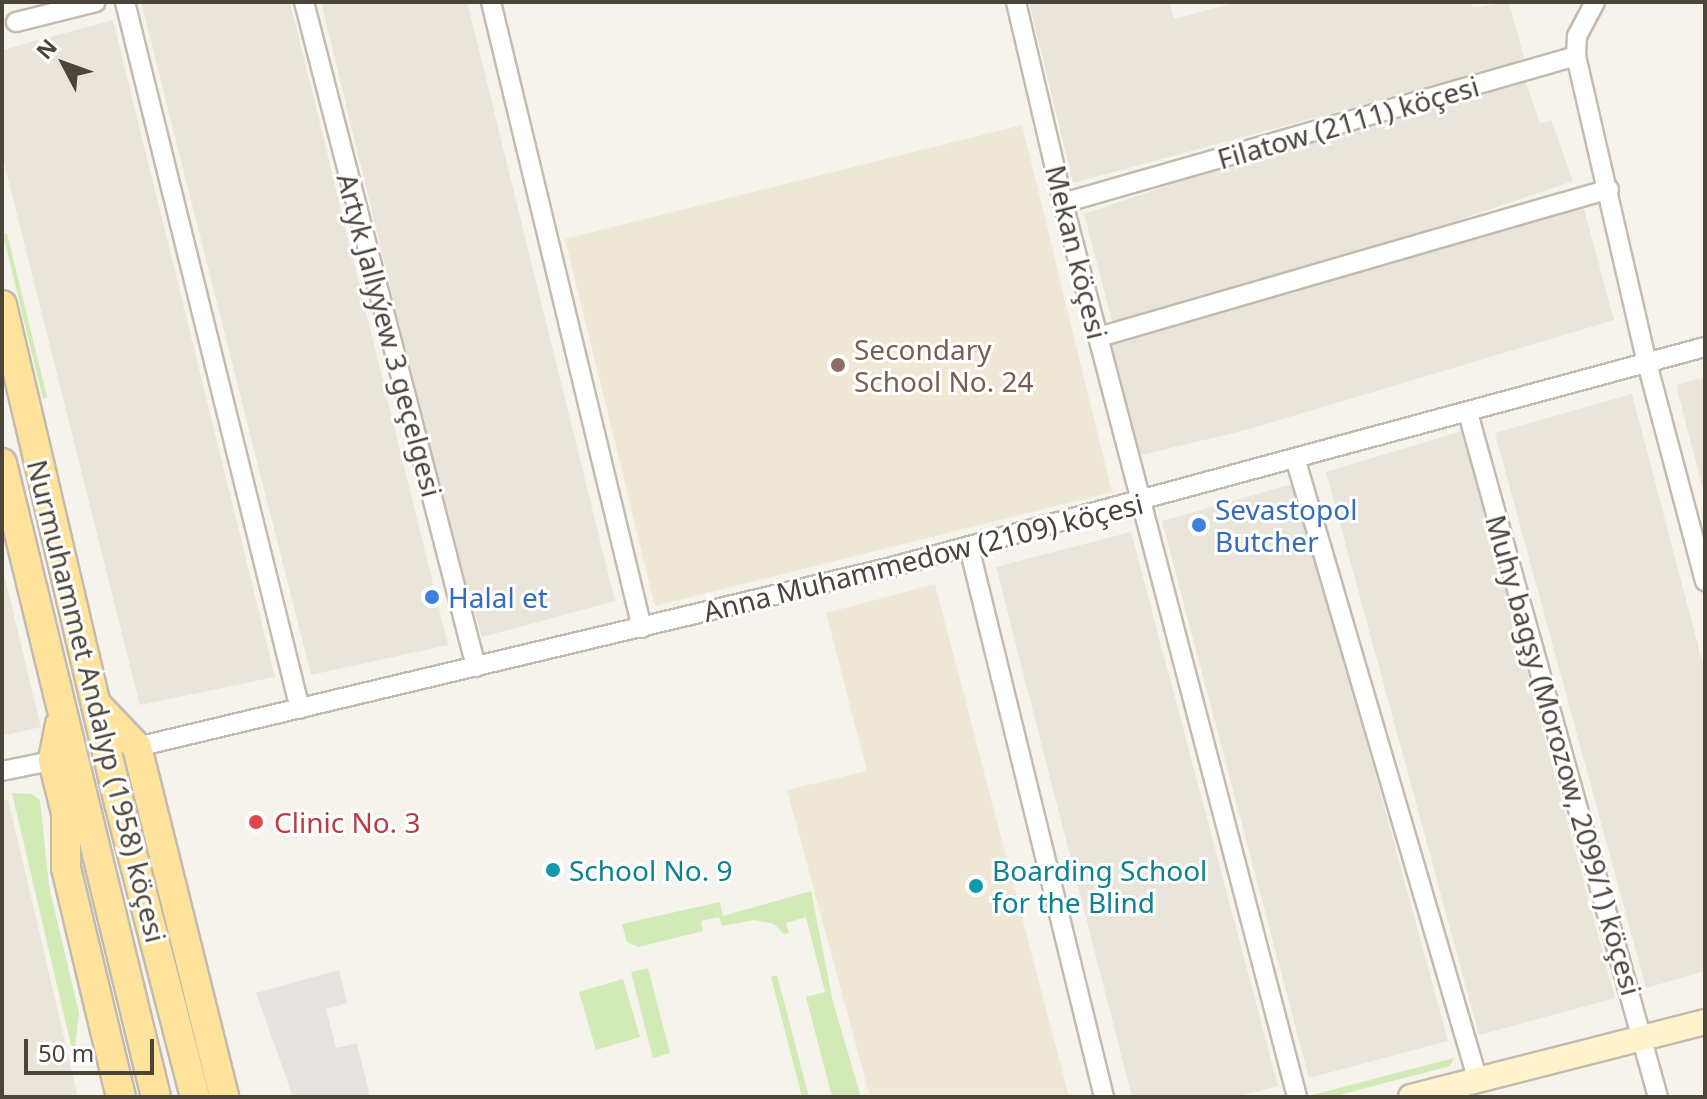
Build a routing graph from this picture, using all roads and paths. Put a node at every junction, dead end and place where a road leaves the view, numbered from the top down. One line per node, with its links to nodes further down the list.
1 (96, 2): 7 (street)
2 (125, 2): 25 (street)
3 (304, 2): 23 (street, Artyk Jallyýew 3 geçelgesi)
4 (491, 2): 22 (street)
5 (1016, 2): 10 (street, Mekan köçesi)
6 (1595, 2): 8 (street)
7 (16, 22)
8 (1576, 56): 9 (street); 10 (street, Filatow (2111) köçesi)
9 (1609, 189): 12 (street); 14 (street)
10 (1063, 203): 12 (street, Mekan köçesi)
11 (2, 305): 24 (main road, Nurmuhammet Andalyp (1958) köçesi)
12 (1099, 337): 18 (street, Mekan köçesi)
13 (1705, 347): 14 (street, Anna Muhammedow (2109) köçesi)
14 (1647, 363): 15 (street, Anna Muhammedow (2109) köçesi); 19 (street)
15 (1468, 413): 16 (street, Anna Muhammedow (2109) köçesi); 33 (street, Muhy bagşy (Morozow, 2099/1) köçesi)
16 (1296, 461): 18 (street, Anna Muhammedow (2109) köçesi); 34 (street)
17 (2, 463): 27 (main road, Nurmuhammet Andalyp (1958) köçesi)
18 (1142, 502): 20 (street, Anna Muhammedow (2109) köçesi); 40 (street, Mekan köçesi)
19 (1697, 517): 21 (street)
20 (969, 547): 22 (street, Anna Muhammedow (2109) köçesi); 39 (street)
21 (1705, 581)
22 (642, 628): 23 (street, Anna Muhammedow (2109) köçesi)
23 (476, 667): 25 (street, Anna Muhammedow (2109) köçesi)
24 (94, 702): 26 (main road); 29 (main road, Nurmuhammet Andalyp (1958) köçesi)
25 (300, 709): 26 (street, Anna Muhammedow (2109) köçesi)
26 (137, 747): 30 (main road)
27 (62, 759): 28 (street); 35 (main road); 36 (main road, Nurmuhammet Andalyp (1958) köçesi)
28 (2, 771)
29 (119, 803): 30 (main road); 31 (main road, Nurmuhammet Andalyp (1958) köçesi)
30 (158, 836): 31 (main road); 38 (main road)
31 (140, 882): 37 (main road, Nurmuhammet Andalyp (1958) köçesi)
32 (1705, 1022): 33 (street)
33 (1643, 1038): 34 (street); 42 (street, Muhy bagşy (Morozow, 2099/1) köçesi)
34 (1478, 1081): 41 (street)
35 (121, 1097)
36 (156, 1097)
37 (195, 1097)
38 (224, 1097)
39 (1104, 1097)
40 (1297, 1097)
41 (1411, 1097)
42 (1658, 1097)

